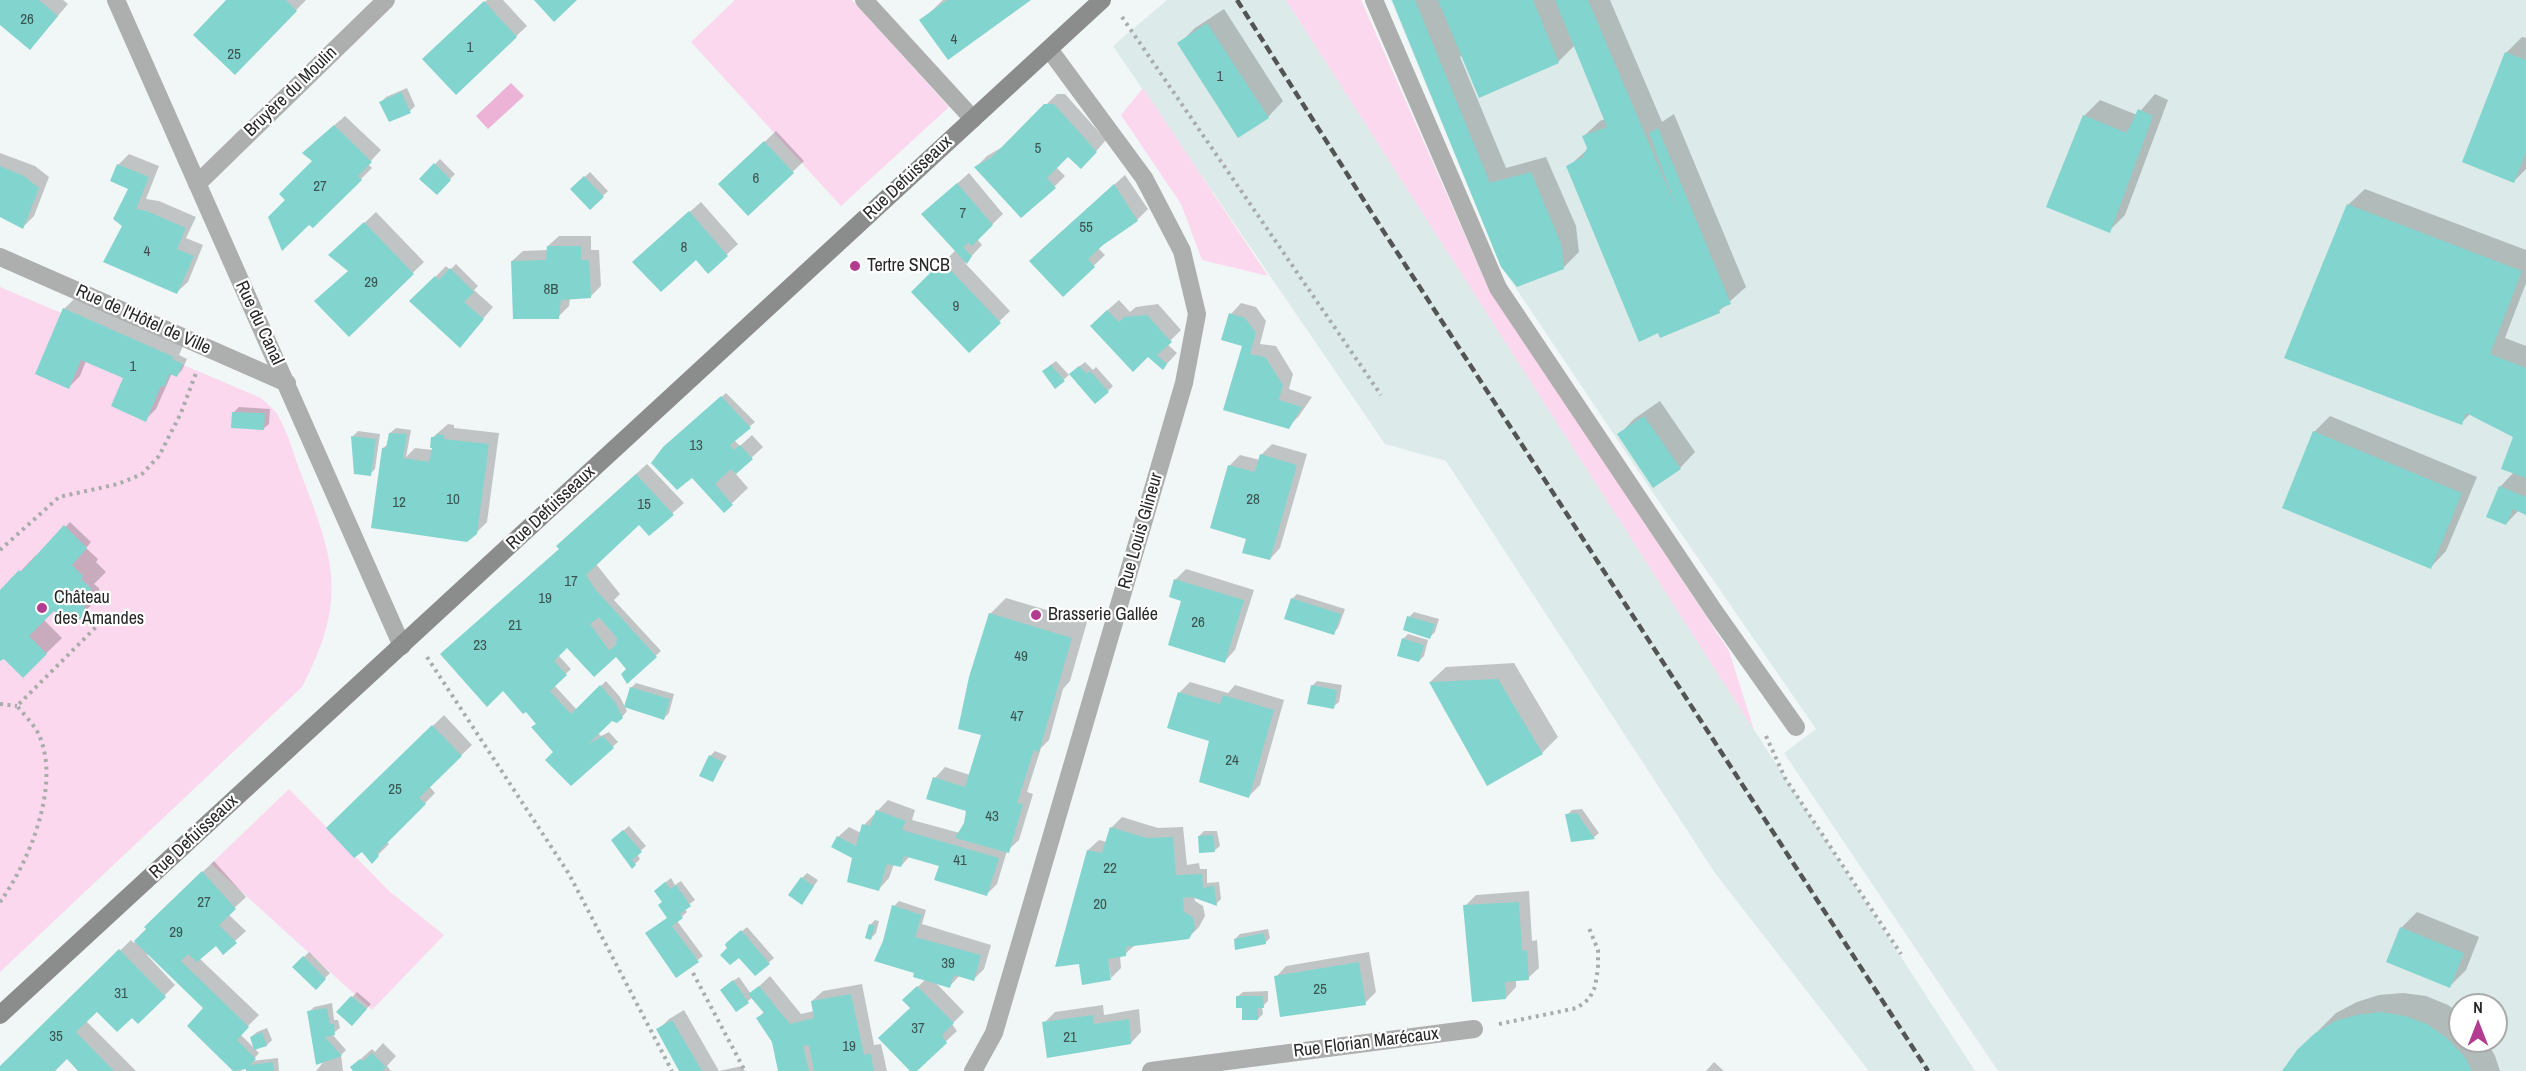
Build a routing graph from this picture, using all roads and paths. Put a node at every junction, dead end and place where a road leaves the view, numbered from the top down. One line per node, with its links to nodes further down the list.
1 (116, 0): 8 (street, Rue du Canal)
2 (386, 0): 8 (street, Bruyère du Moulin)
3 (864, 0): 7 (street)
4 (1374, 0): 18 (street)
5 (1109, 4): 6 (street, Rue Defuisseaux); 12 (path)
6 (1049, 49): 7 (street, Rue Defuisseaux); 28 (street, Rue Louis Glineur)
7 (973, 119): 15 (street, Rue Defuisseaux)
8 (197, 184): 11 (street, Rue du Canal)
9 (0, 257): 10 (street, Rue de l'Hôtel de Ville)
10 (207, 348): 11 (street, Rue de l'Hôtel de Ville); 13 (path)
11 (287, 383): 15 (street, Rue du Canal)
12 (1380, 395)
13 (0, 550)
14 (97, 626): 17 (path)
15 (402, 646): 24 (street, Rue Defuisseaux); 26 (path)
16 (0, 704): 17 (path)
17 (17, 706): 20 (path)
18 (1796, 727)
19 (1765, 733): 22 (path)
20 (0, 902)
21 (1589, 928): 25 (path)
22 (1901, 954)
23 (693, 973): 27 (path)
24 (0, 1015)
25 (1474, 1029): 29 (street, Rue Florian Marécaux)
26 (672, 1071)
27 (745, 1071)
28 (973, 1071)
29 (1151, 1071)

